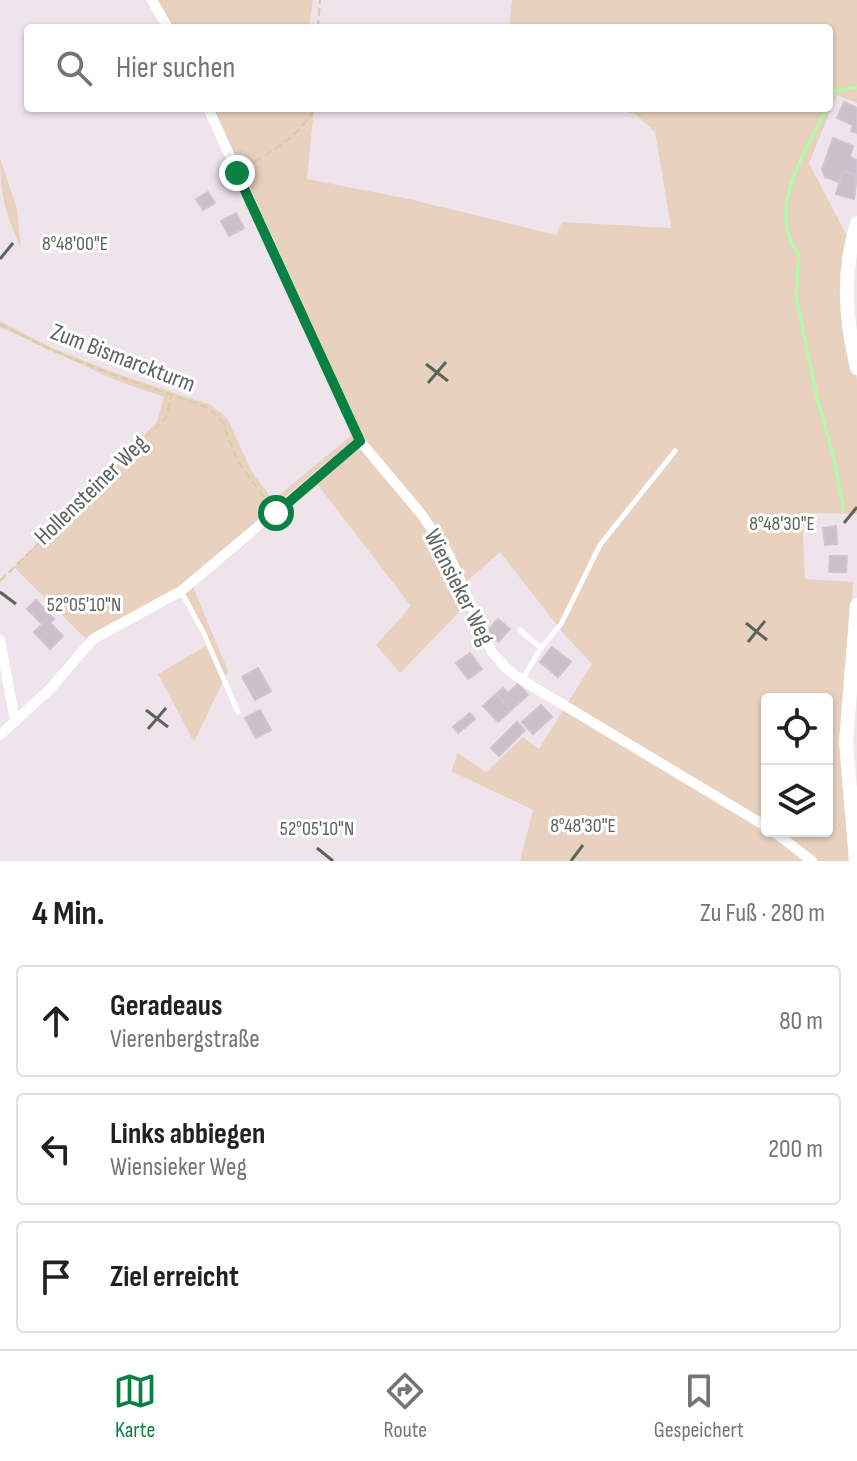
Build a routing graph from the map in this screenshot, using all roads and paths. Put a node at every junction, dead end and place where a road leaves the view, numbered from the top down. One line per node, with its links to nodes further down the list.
1 (152, 0): 3 (street)
2 (320, 0): 4 (path)
3 (166, 24)
4 (318, 24)
5 (210, 112): 7 (street, Wiensieker Weg)
6 (313, 112): 7 (path)
7 (237, 173): 13 (street, Wiensieker Weg)
8 (857, 223): 9 (main road)
9 (852, 259): 11 (main road)
10 (0, 324): 12 (path, Zum Bismarckturm)
11 (857, 368)
12 (171, 395): 15 (path, Zum Bismarckturm); 16 (path, Hollensteiner Weg)
13 (360, 441): 15 (street); 22 (street, Wiensieker Weg)
14 (675, 451): 21 (lane)
15 (276, 513): 17 (street)
16 (0, 581)
17 (181, 591): 23 (lane); 24 (street)
18 (857, 605): 29 (main road)
19 (520, 630): 21 (lane)
20 (0, 640): 24 (street)
21 (541, 648): 22 (lane)
22 (522, 680): 26 (street, Wiensieker Weg)
23 (238, 712)
24 (15, 721): 25 (street)
25 (0, 735)
26 (761, 823)
27 (781, 837): 28 (street)
28 (812, 861)
29 (856, 861)

